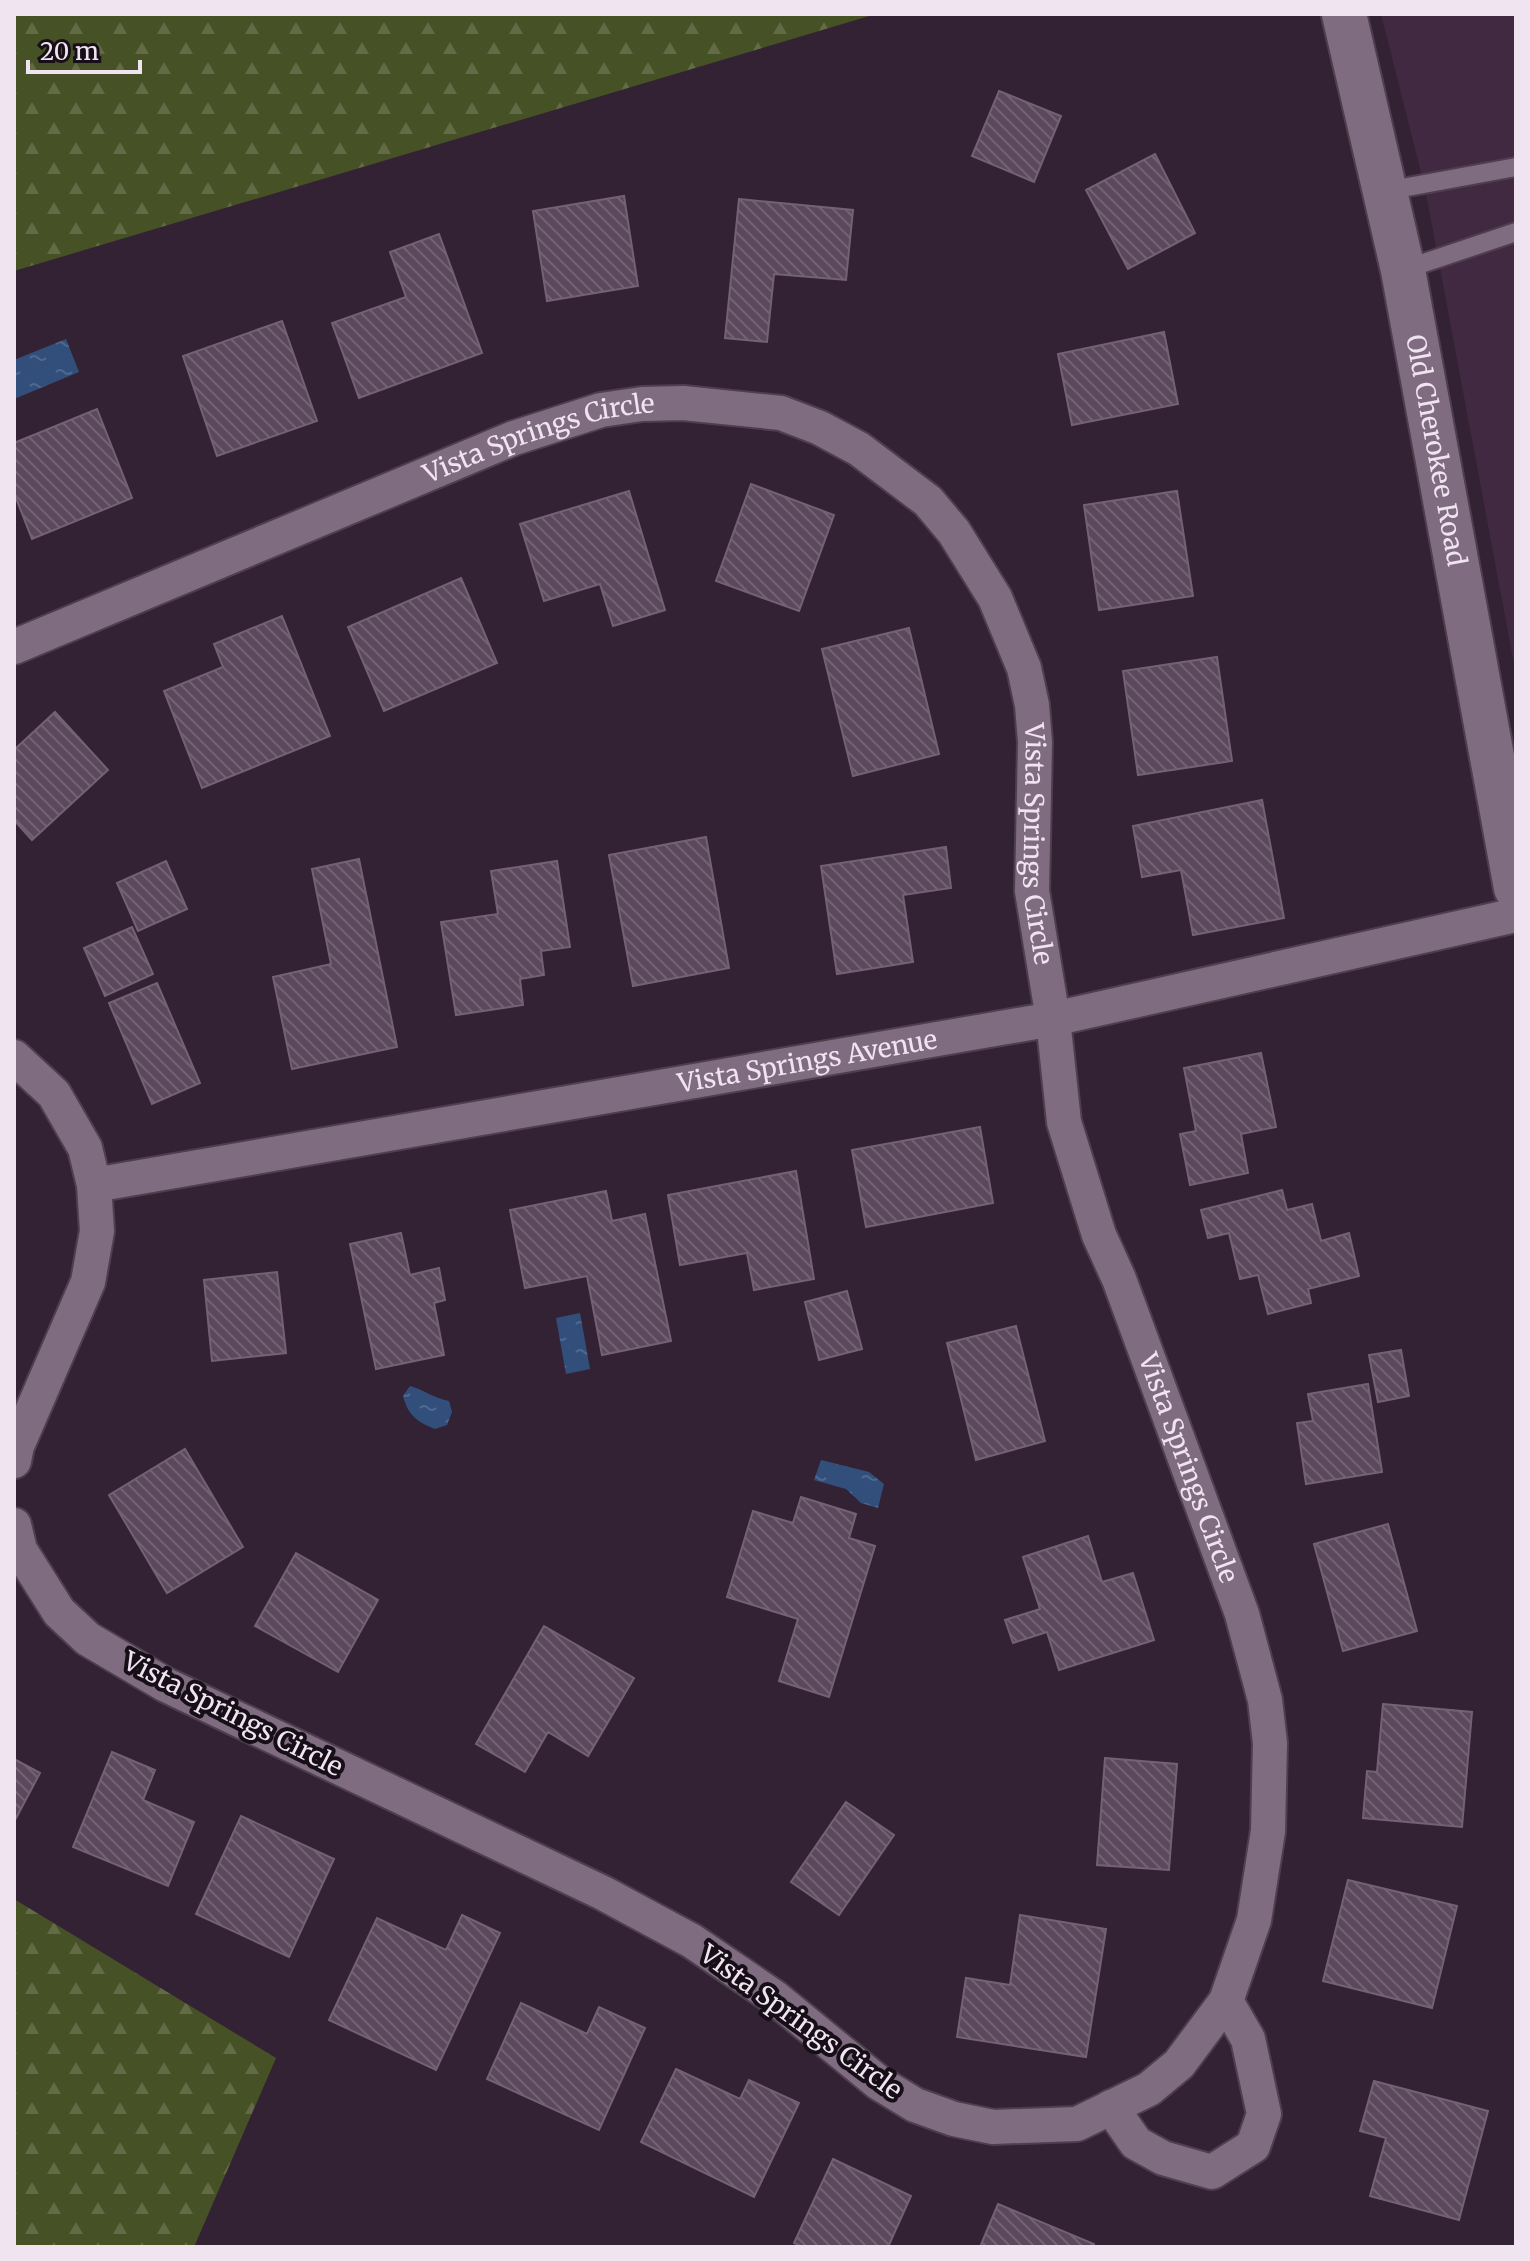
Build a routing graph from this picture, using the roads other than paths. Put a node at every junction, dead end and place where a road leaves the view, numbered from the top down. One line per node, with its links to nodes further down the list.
1 (1344, 14): 3 (street, Old Cherokee Road)
2 (1516, 167): 3 (lane)
3 (1386, 191): 5 (street, Old Cherokee Road)
4 (1516, 232): 5 (lane)
5 (1403, 270): 7 (street, Old Cherokee Road)
6 (14, 647): 9 (street, Vista Springs Circle)
7 (1516, 888)
8 (1516, 915): 9 (street, Vista Springs Avenue)
9 (1053, 1019): 11 (street, Vista Springs Avenue); 14 (street, Vista Springs Circle)
10 (14, 1057): 11 (street)
11 (94, 1185): 12 (street)
12 (14, 1461)
13 (14, 1525): 15 (street, Vista Springs Circle)
14 (1226, 2001): 15 (street, Vista Springs Circle); 15 (street)
15 (1111, 2107)

